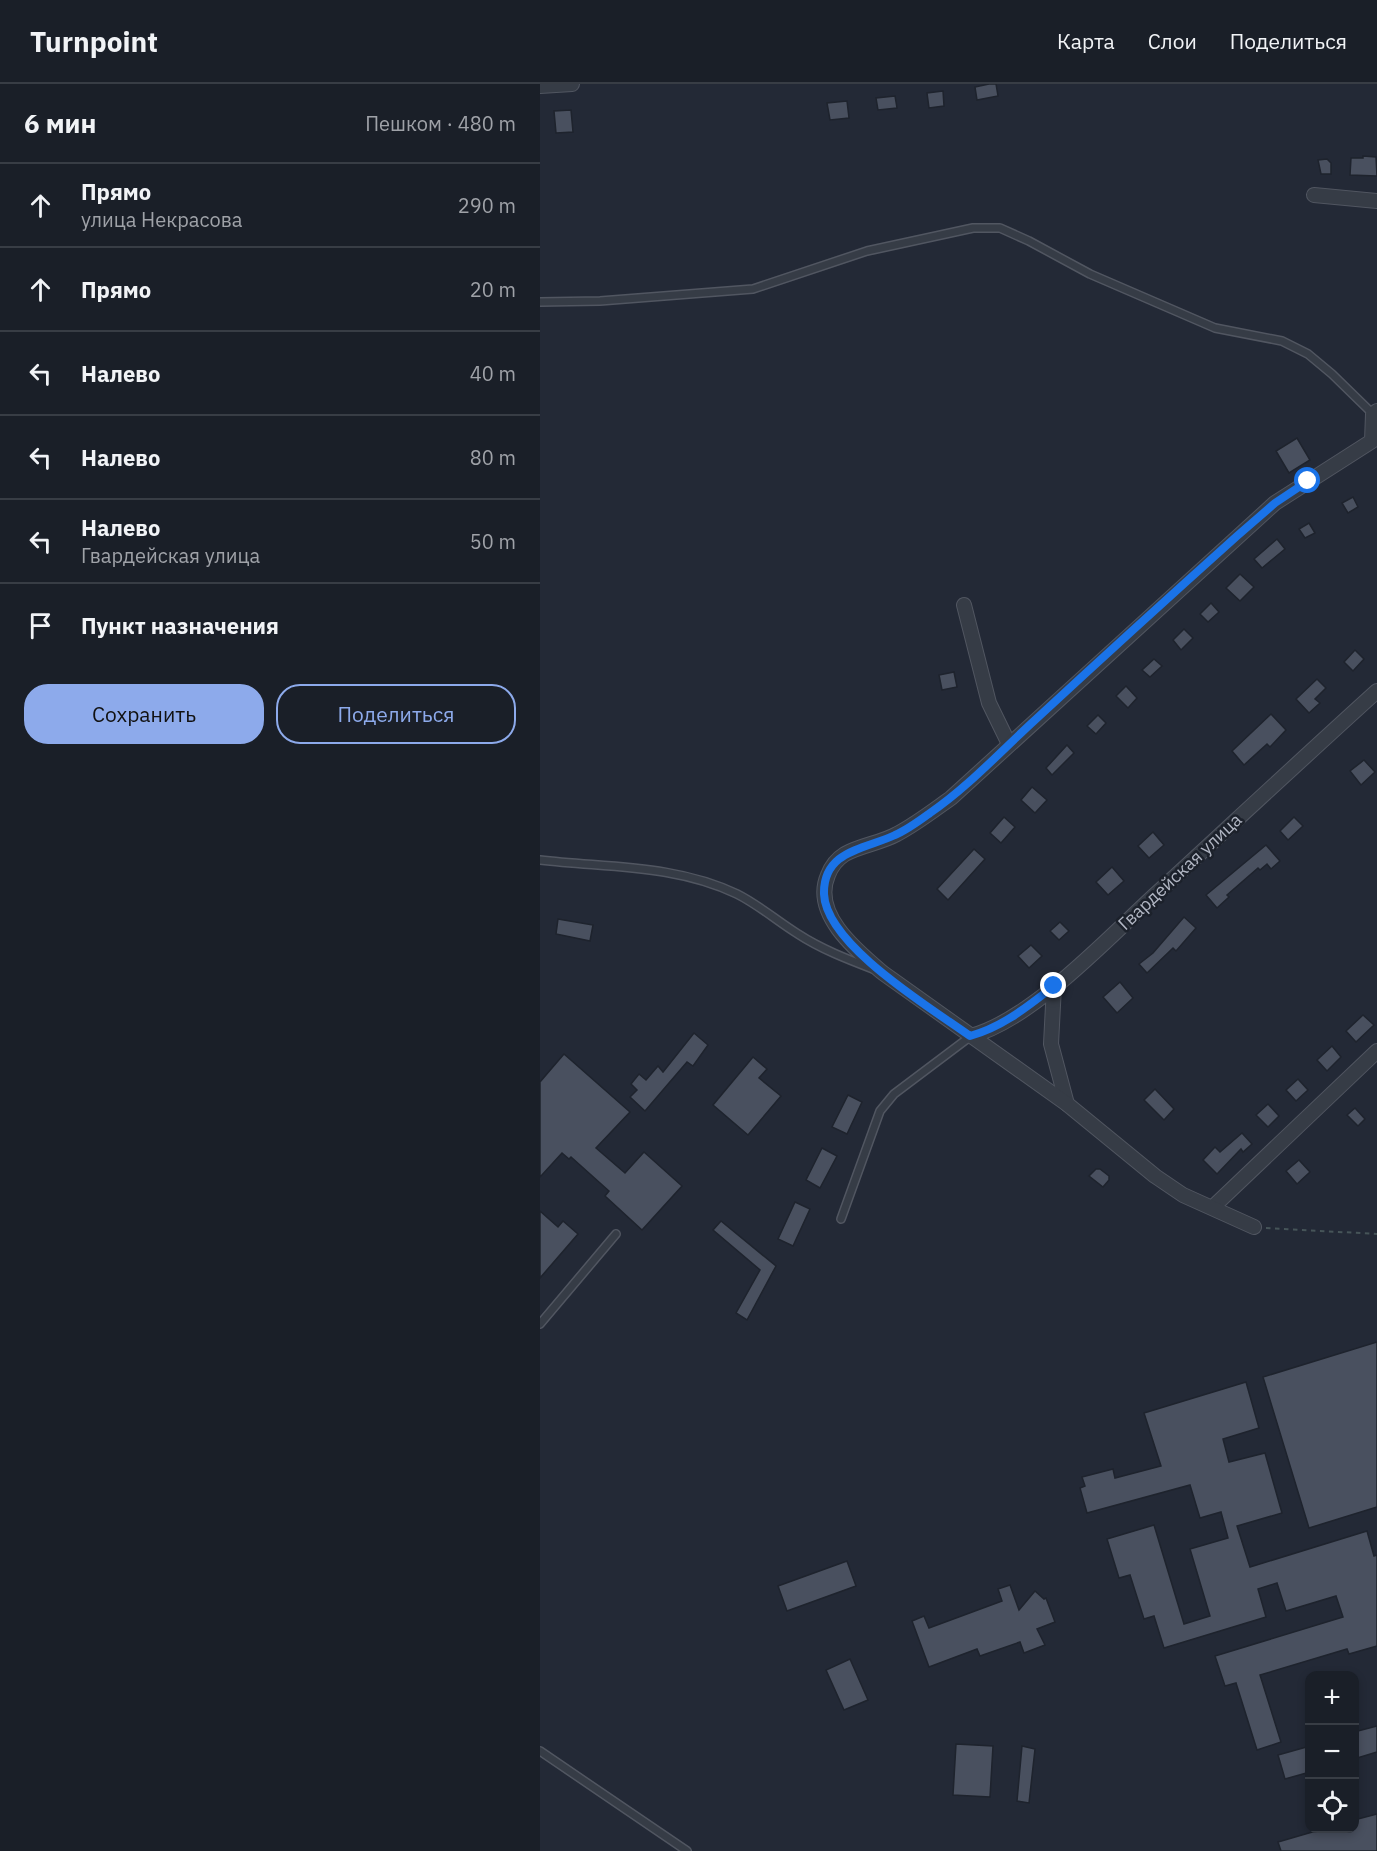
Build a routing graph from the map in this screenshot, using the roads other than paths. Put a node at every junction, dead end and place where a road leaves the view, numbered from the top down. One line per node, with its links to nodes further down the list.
1 (572, 84): 2 (street)
2 (540, 86)
3 (1314, 195): 4 (street)
4 (1377, 201)
5 (540, 302): 6 (lane)
6 (1375, 412): 7 (street)
7 (1375, 442): 10 (street)
8 (964, 605): 10 (street)
9 (1377, 691): 13 (street, Гвардейская улица)
10 (1009, 744): 12 (street)
11 (540, 860): 12 (lane)
12 (883, 973): 14 (street)
13 (1054, 986): 14 (street, Гвардейская улица); 16 (street)
14 (970, 1036): 16 (street); 18 (lane)
15 (1377, 1051): 17 (street)
16 (1067, 1104): 17 (street)
17 (1213, 1207): 19 (street)
18 (842, 1219)
19 (1254, 1227)
20 (616, 1234): 21 (lane)
21 (540, 1324)
22 (540, 1751): 23 (lane)
23 (687, 1851)

